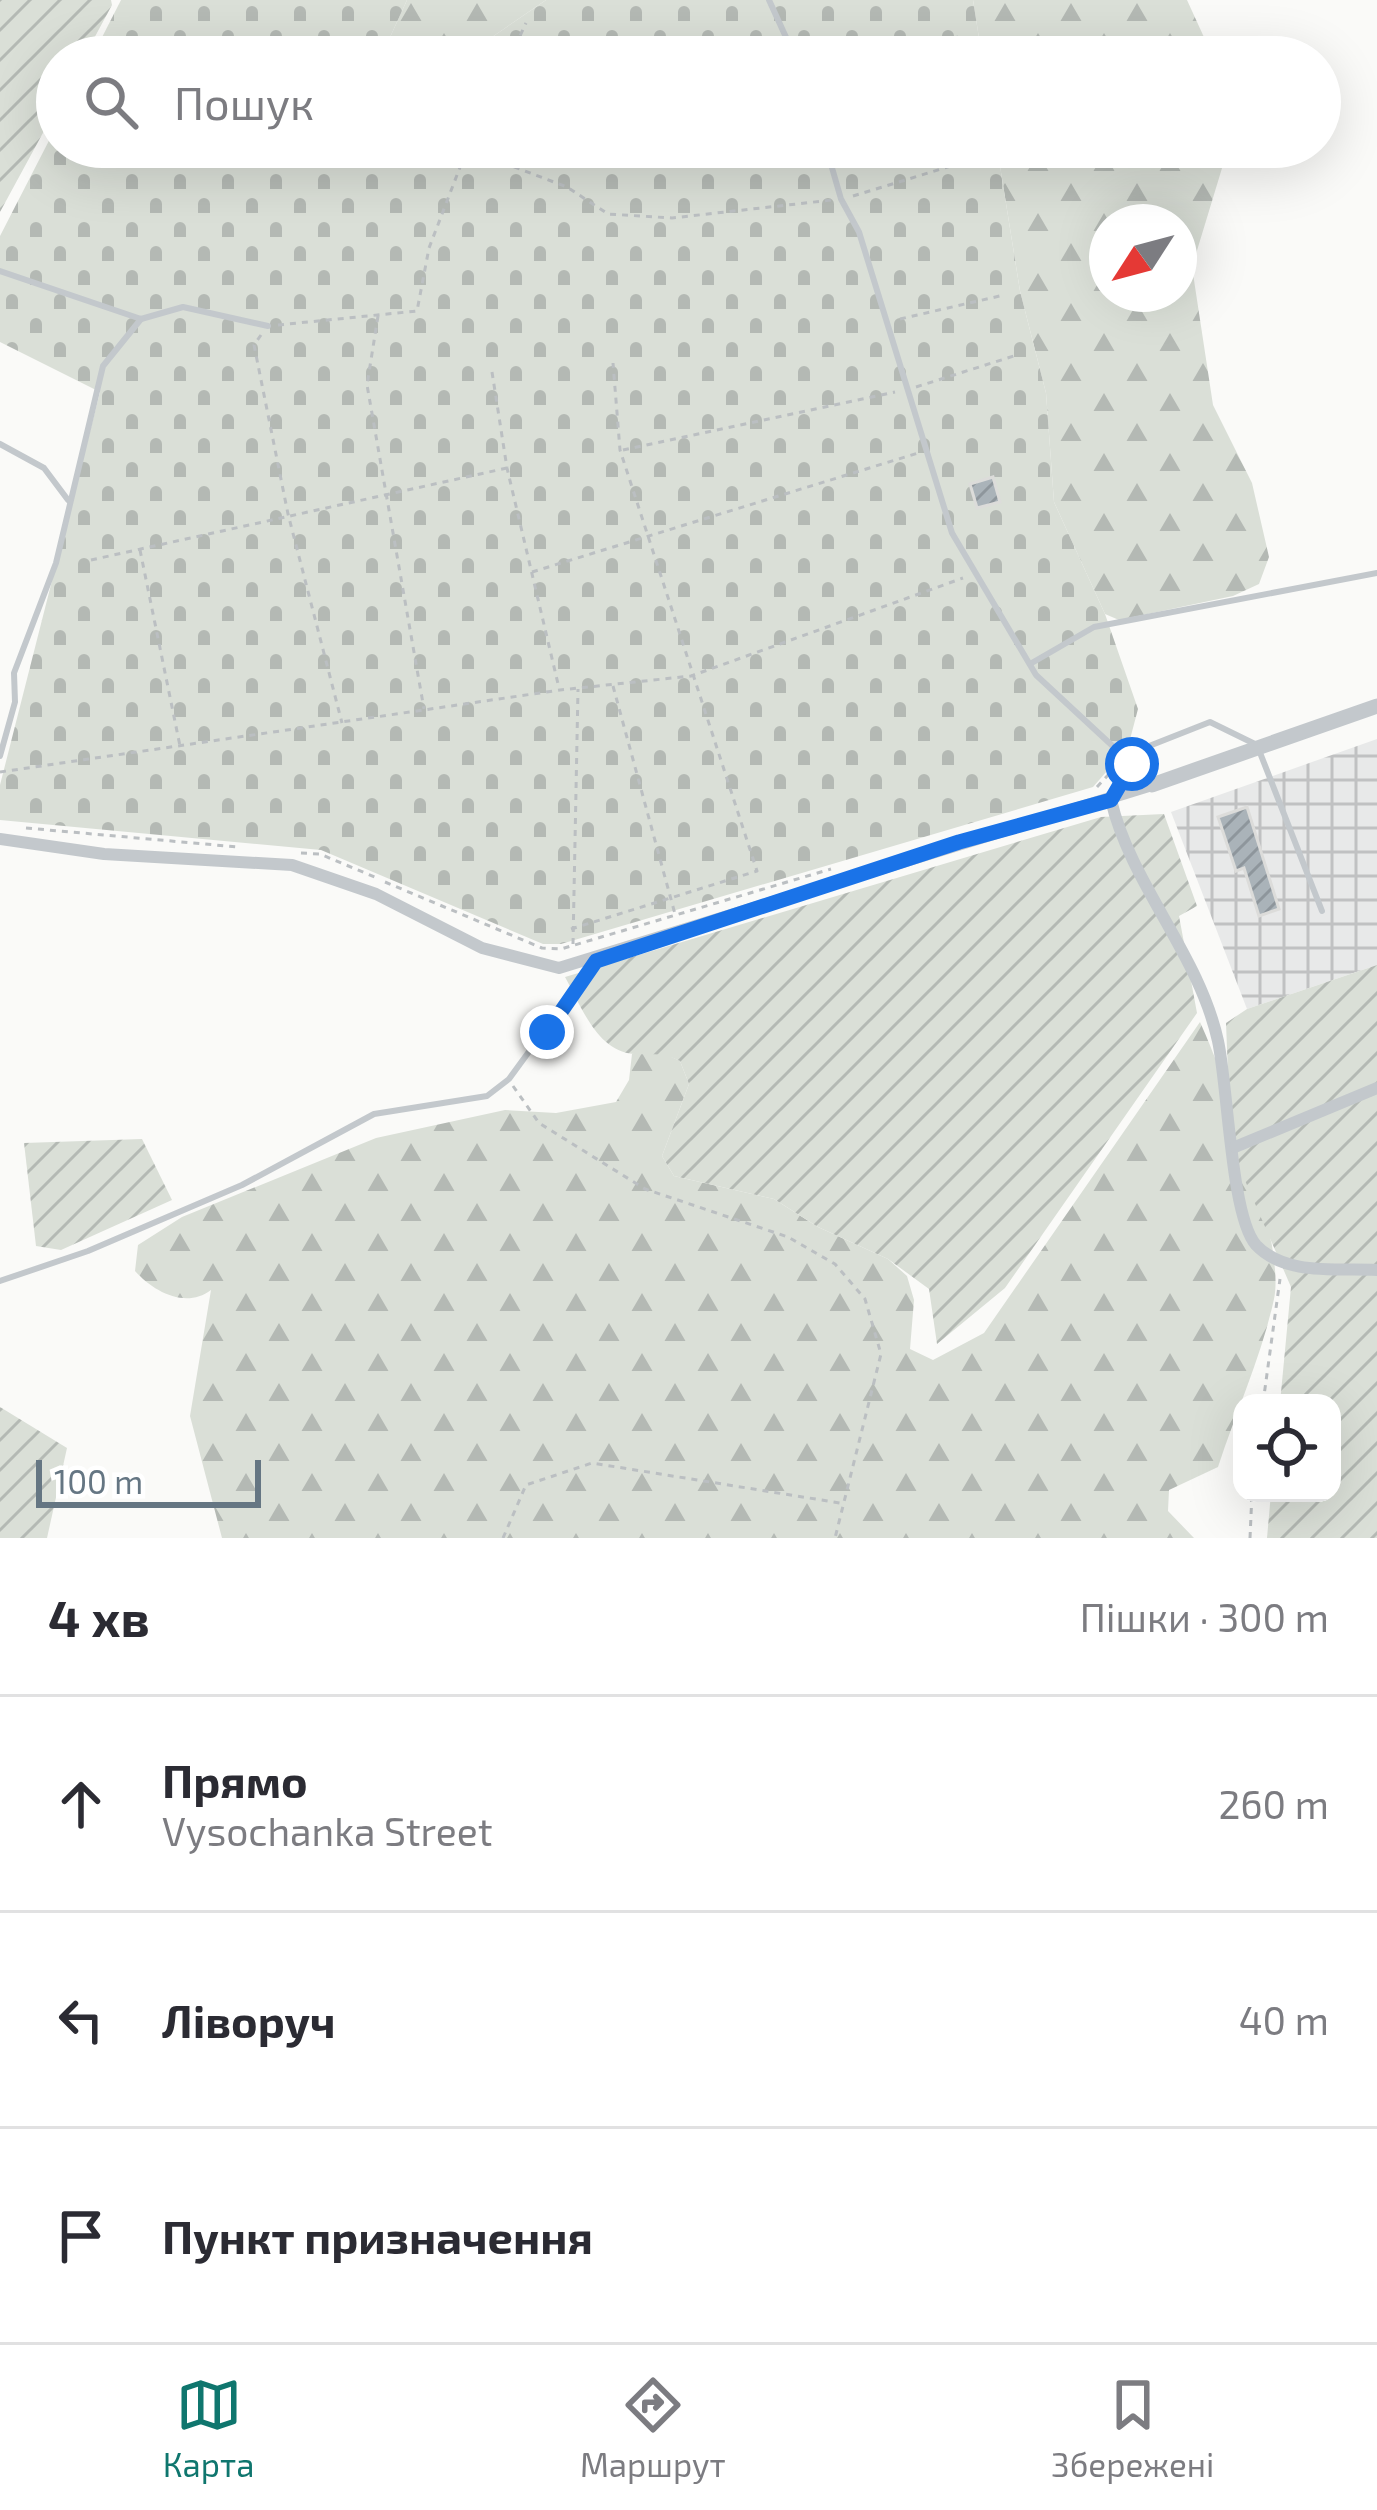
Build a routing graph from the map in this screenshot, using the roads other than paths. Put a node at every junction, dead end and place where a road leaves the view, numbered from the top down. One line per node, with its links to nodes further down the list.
1 (769, 0): 2 (lane)
2 (785, 36)
3 (832, 168): 10 (lane)
4 (0, 271): 5 (lane)
5 (141, 319): 6 (lane); 8 (lane)
6 (268, 326)
7 (0, 444): 8 (lane)
8 (68, 500): 13 (lane)
9 (1377, 573): 10 (lane)
10 (1030, 664): 14 (lane)
11 (1377, 706): 12 (street)
12 (1257, 745): 14 (lane); 15 (street); 18 (lane)
13 (0, 756)
14 (1132, 764): 15 (lane); 16 (lane)
15 (1152, 785): 16 (street)
16 (1111, 800): 19 (street); 21 (street)
17 (0, 839): 19 (street)
18 (1322, 910)
19 (596, 961): 23 (lane)
20 (1377, 1088): 21 (street)
21 (1235, 1147): 22 (street)
22 (1377, 1270)
23 (0, 1281)

